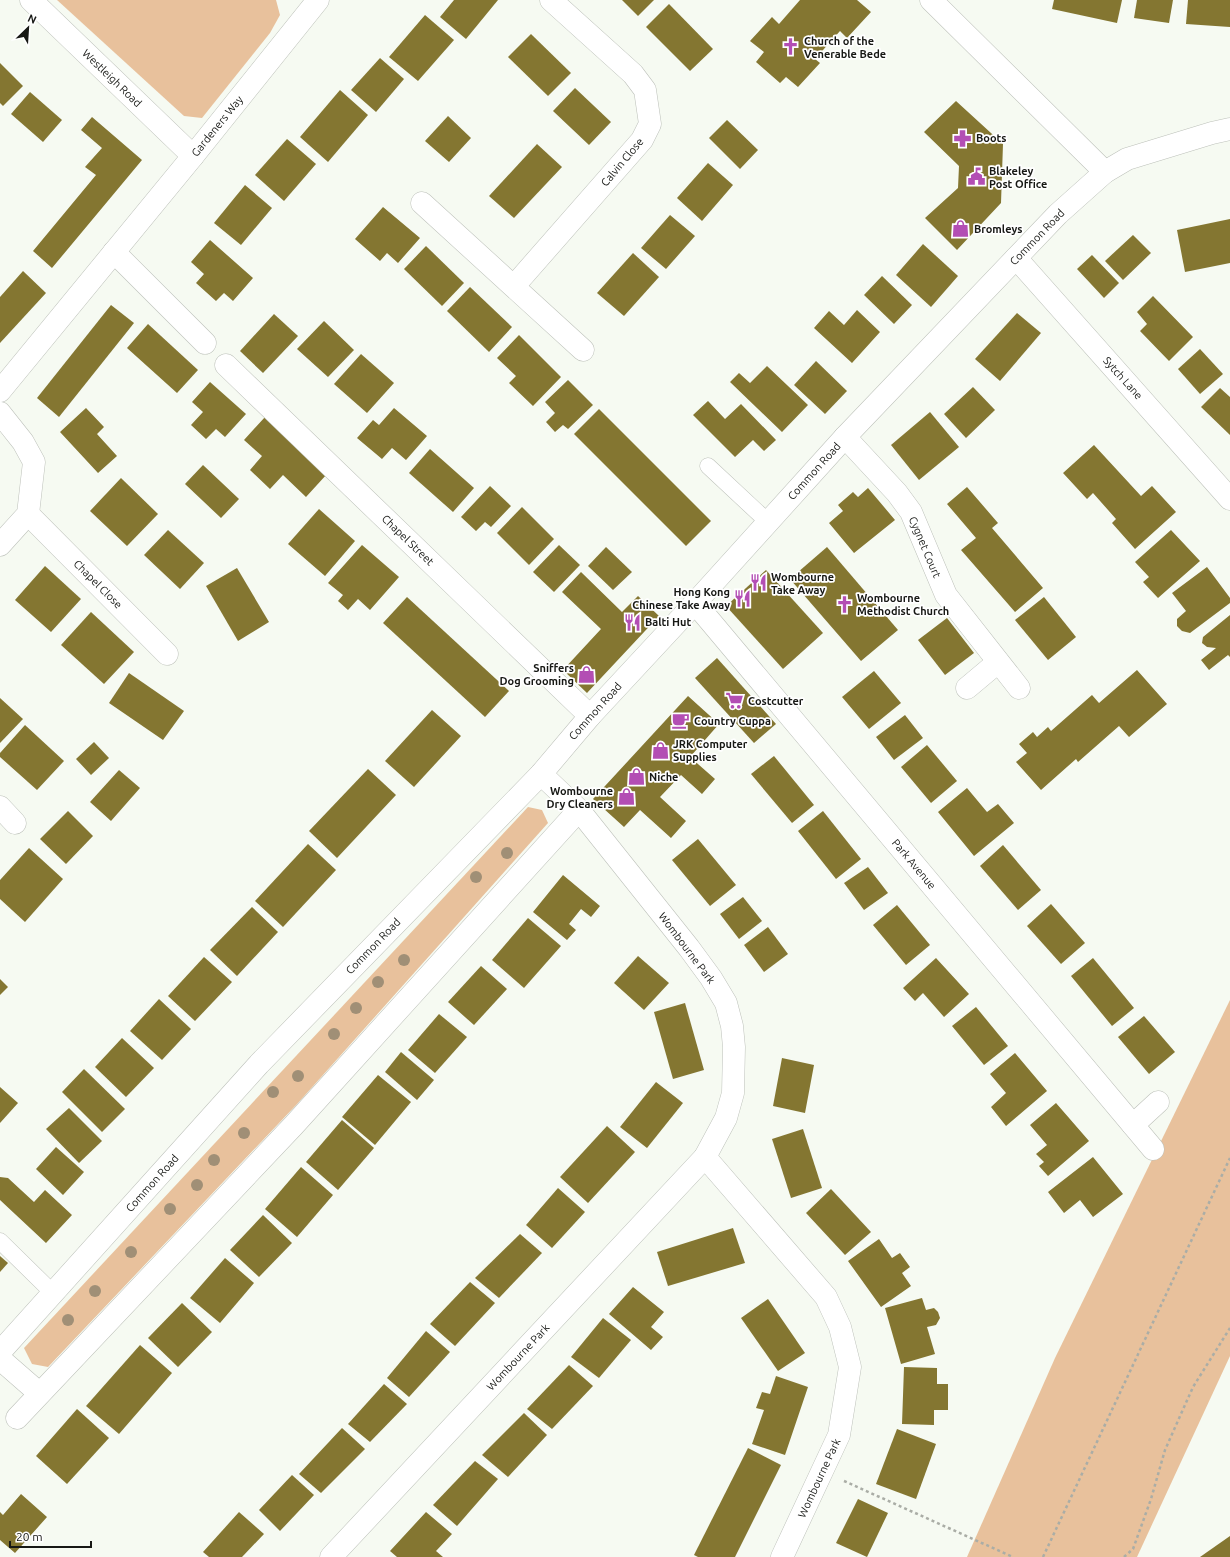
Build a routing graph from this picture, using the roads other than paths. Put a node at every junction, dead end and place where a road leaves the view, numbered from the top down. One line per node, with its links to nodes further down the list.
1 (31, 0): 6 (street, Westleigh Road)
2 (551, 0): 11 (street, Calvin Close)
3 (931, 0): 7 (street)
4 (310, 3): 6 (street, Gardeners Way)
5 (1230, 129): 7 (street, Common Road)
6 (193, 156): 9 (street, Gardeners Way)
7 (1105, 172): 10 (street, Common Road)
8 (422, 203): 11 (street)
9 (114, 252): 12 (street); 15 (street, Gardeners Way)
10 (1016, 258): 17 (street, Common Road); 19 (street, Sytch Lane)
11 (514, 286): 13 (street)
12 (205, 344)
13 (583, 350)
14 (226, 365): 28 (street, Chapel Street)
15 (0, 391)
16 (0, 414): 20 (street)
17 (845, 437): 21 (street, Common Road); 25 (street, Cygnet Court)
18 (708, 466): 21 (lane)
19 (1230, 499)
20 (28, 514): 22 (street); 24 (street, Chapel Close)
21 (768, 522): 23 (street, Common Road)
22 (0, 546)
23 (695, 603): 28 (street, Common Road); 34 (street, Park Avenue)
24 (167, 654)
25 (998, 662): 26 (street); 27 (street, Cygnet Court)
26 (967, 688)
27 (1019, 688)
28 (590, 716): 29 (street, Common Road)
29 (541, 774): 31 (street, Wombourne Park); 38 (street, Common Road)
30 (0, 808): 32 (street)
31 (579, 810): 36 (street, Wombourne Park); 41 (street)
32 (15, 823)
33 (1158, 1102): 34 (street)
34 (1133, 1125): 35 (street, Park Avenue)
35 (1153, 1149)
36 (705, 1157): 43 (street, Wombourne Park); 44 (street, Wombourne Park)
37 (0, 1241): 38 (lane)
38 (53, 1293): 39 (street, Common Road)
39 (0, 1352)
40 (0, 1360): 41 (street)
41 (39, 1393): 42 (street)
42 (17, 1418)
43 (331, 1557)
44 (782, 1557)

